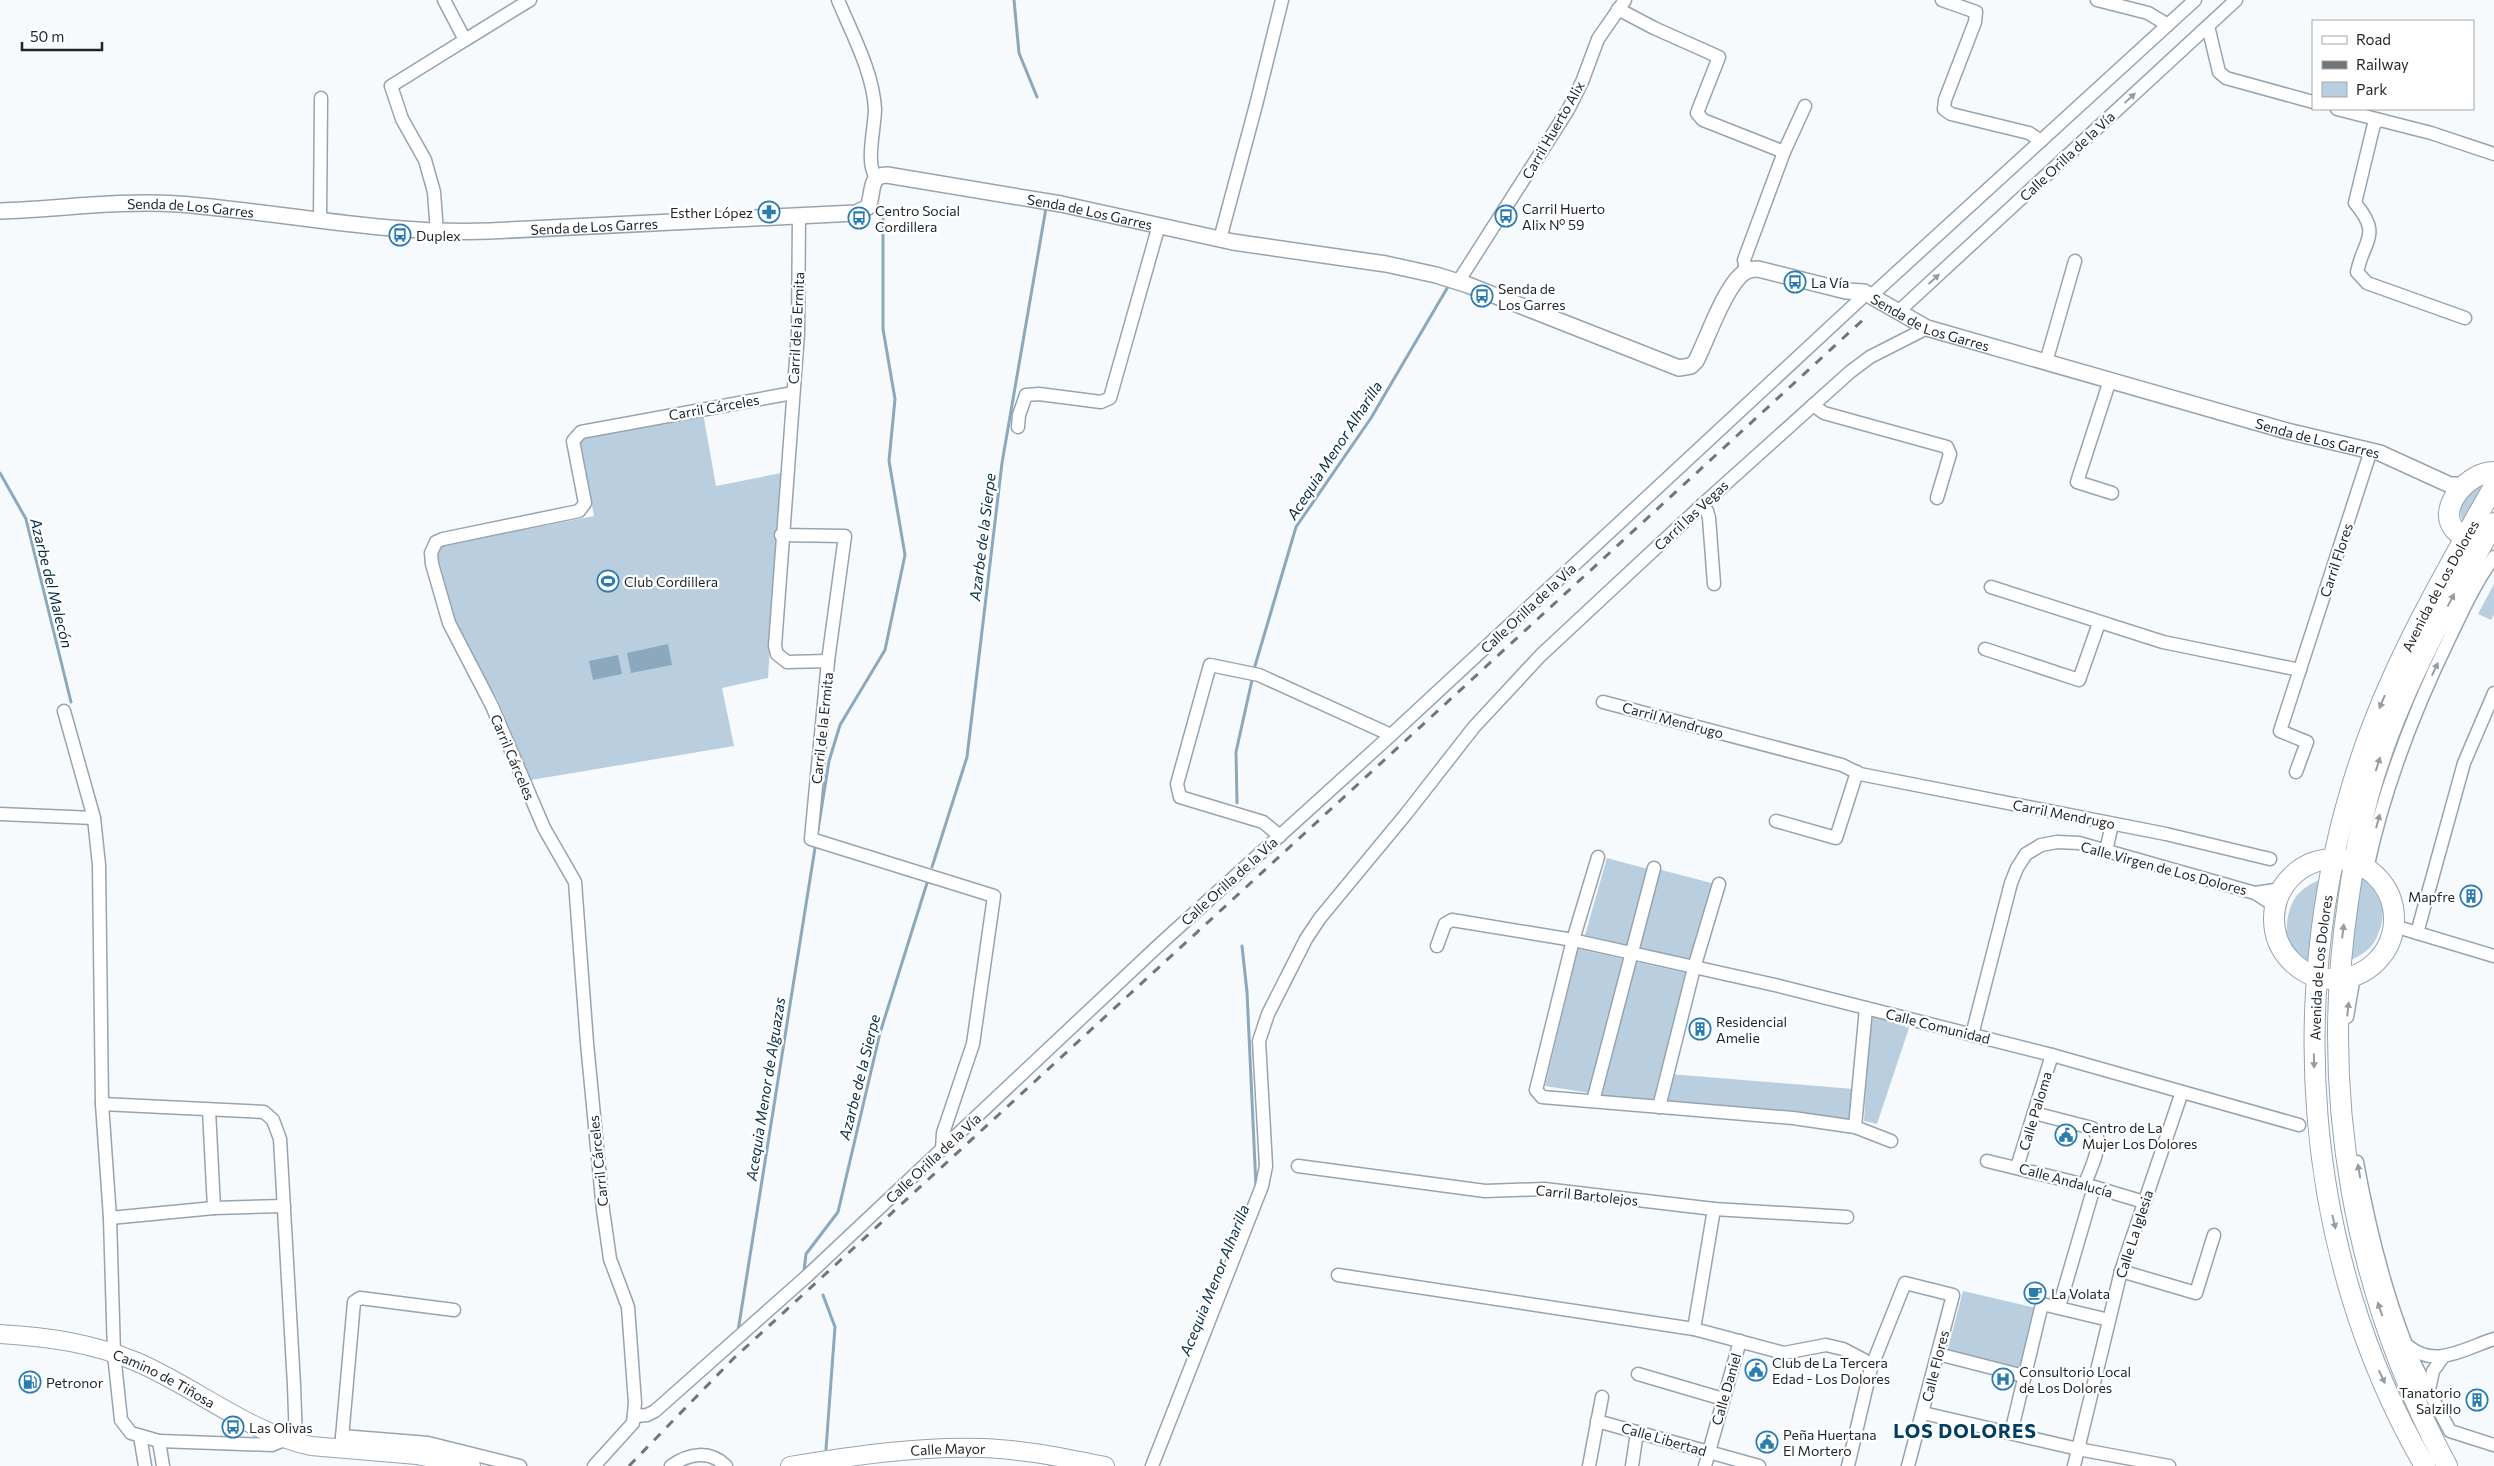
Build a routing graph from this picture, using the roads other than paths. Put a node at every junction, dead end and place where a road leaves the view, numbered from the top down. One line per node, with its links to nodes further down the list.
1 (444, 0): 12 (street)
2 (530, 0): 12 (street)
3 (838, 0): 21 (street)
4 (1282, 0): 27 (street)
5 (1942, 0): 18 (street)
6 (2097, 0): 10 (street)
7 (2195, 0): 10 (street, Calle Orilla de la Vía)
8 (2236, 0): 11 (street, Calle Orilla de la Vía)
9 (1622, 4): 19 (street); 30 (street, Carril Huerto Alix)
10 (2168, 25): 18 (street, Calle Orilla de la Vía)
11 (2208, 26): 14 (street); 32 (street, Calle Orilla de la Vía, one-way to 11)
12 (465, 40): 26 (street)
13 (321, 98): 24 (street)
14 (2312, 102)
15 (1805, 106): 19 (street)
16 (2341, 110): 17 (street)
17 (2380, 120): 20 (street); 33 (street)
18 (2041, 141): 31 (street, Calle Orilla de la Vía)
19 (1784, 152): 29 (street)
20 (2494, 154)
21 (876, 177): 23 (street, Senda de Los Garres); 25 (street, Senda de Los Garres)
22 (0, 211): 24 (street, Senda de Los Garres)
23 (799, 216): 26 (street, Senda de Los Garres); 37 (street, Carril de la Ermita)
24 (320, 220): 26 (street, Senda de Los Garres)
25 (1159, 225): 27 (street, Senda de Los Garres); 39 (street)
26 (436, 232)
27 (1220, 239): 30 (street, Senda de Los Garres)
28 (2074, 261): 35 (street)
29 (1746, 271): 30 (street, Senda de Los Garres); 31 (street, Senda de Los Garres)
30 (1458, 282)
31 (1870, 294): 32 (street, Senda de Los Garres); 61 (street, Calle Orilla de la Vía)
32 (1898, 312): 34 (street, Senda de Los Garres)
33 (2465, 318)
34 (1927, 328): 35 (street, Senda de Los Garres); 38 (street, Carril las Vegas)
35 (2046, 362): 36 (street, Senda de Los Garres)
36 (2110, 380): 40 (street, Senda de Los Garres); 45 (street)
37 (793, 393): 50 (street, Carril de la Ermita); 131 (street, Carril Cárceles)
38 (1813, 405): 46 (street); 47 (street, Carril las Vegas)
39 (1018, 427)
40 (2371, 450): 42 (street, Senda de Los Garres); 57 (street, Carril Flores)
41 (2494, 472): 43 (main road)
42 (2427, 475): 43 (street, Senda de Los Garres); 48 (street)
43 (2463, 485): 48 (main road)
44 (2494, 486): 51 (main road, Avenida de Los Dolores)
45 (2112, 493)
46 (1937, 498)
47 (1702, 505): 52 (street); 151 (street, Carril las Vegas)
48 (2451, 507): 51 (main road)
49 (2494, 523): 51 (main road, Avenida de Los Dolores)
50 (781, 535): 56 (street, Carril de la Ermita); 56 (street)
51 (2484, 545): 72 (main road, Avenida de Los Dolores, one-way to 72); 73 (main road, Avenida de Los Dolores, one-way to 51)
52 (1714, 584)
53 (1991, 587): 54 (street)
54 (2099, 624): 55 (street); 57 (street)
55 (1985, 649)
56 (828, 661): 99 (street, Carril de la Ermita)
57 (2300, 670): 63 (street, Carril Flores)
58 (2494, 693): 79 (street)
59 (1603, 702): 62 (street, Carril Mendrugo)
60 (64, 711): 65 (street)
61 (1391, 735): 68 (street, Calle Orilla de la Vía); 68 (street)
62 (1857, 772): 66 (street); 67 (street, Carril Mendrugo)
63 (2296, 772)
64 (0, 814): 65 (street)
65 (94, 818): 92 (street)
66 (1776, 821)
67 (2112, 824): 69 (street); 71 (street, Carril Mendrugo)
68 (1280, 836): 99 (street, Calle Orilla de la Vía)
69 (2106, 851): 76 (street, Calle Virgen de Los Dolores); 88 (street, Calle Virgen de Los Dolores)
70 (1598, 857): 80 (street)
71 (2270, 859)
72 (2333, 859): 73 (main road); 77 (main road); 85 (main road, Avenida de Los Dolores)
73 (2360, 865): 78 (main road); 86 (main road, Avenida de Los Dolores, one-way to 73)
74 (1654, 868): 82 (street)
75 (1719, 884): 84 (street)
76 (2255, 893): 77 (street, Calle Virgen de Los Dolores); 77 (street, Calle Virgen de Los Dolores)
77 (2279, 898): 85 (main road)
78 (2394, 926): 79 (street); 86 (main road)
79 (2417, 933): 83 (street)
80 (1573, 940): 81 (street, Calle Comunidad); 82 (street, Calle Comunidad); 91 (street)
81 (1437, 946)
82 (1631, 954): 84 (street, Calle Comunidad); 91 (street)
83 (2494, 956)
84 (1694, 968): 87 (street, Calle Comunidad); 93 (street)
85 (2316, 977): 86 (main road); 160 (main road, Avenida de Los Dolores, one-way to 160)
86 (2346, 978): 120 (street, one-way to 86); 161 (main road, Avenida de Los Dolores, one-way to 86)
87 (1866, 1008): 88 (street, Calle Comunidad); 97 (street)
88 (1972, 1035): 89 (street, Calle Comunidad)
89 (2052, 1055): 90 (street, Calle Comunidad); 95 (street, Calle Paloma)
90 (2182, 1092): 96 (street, Calle Comunidad); 104 (street, Calle La Iglesia)
91 (1594, 1101): 93 (street)
92 (102, 1104): 94 (street); 109 (street)
93 (1659, 1107): 97 (street)
94 (209, 1110): 105 (street); 106 (street)
95 (2034, 1113): 102 (street, Calle Paloma); 103 (street)
96 (2299, 1125)
97 (1855, 1127): 98 (street)
98 (1891, 1141)
99 (942, 1149): 131 (street, Calle Orilla de la Vía)
100 (1987, 1161): 102 (street, Calle Andalucía)
101 (1298, 1166): 107 (street, Carril Bartolejos)
102 (2017, 1167): 103 (street, Calle Andalucía)
103 (2089, 1186): 104 (street, Calle Andalucía); 113 (street)
104 (2144, 1202): 111 (street, Calle La Iglesia)
105 (284, 1206): 106 (street); 137 (street)
106 (214, 1208): 109 (street)
107 (1714, 1209): 108 (street, Carril Bartolejos); 116 (street)
108 (1847, 1216)
109 (110, 1218): 121 (street)
110 (2214, 1235): 111 (street)
111 (2121, 1271): 115 (street, Calle La Iglesia)
112 (1338, 1275): 116 (street)
113 (2059, 1307): 115 (street); 126 (street)
114 (454, 1310): 138 (street)
115 (2109, 1320): 140 (street, Calle La Iglesia)
116 (1694, 1330): 119 (street)
117 (0, 1334): 121 (main road, Camino de Tiñosa)
118 (2494, 1339): 123 (street)
119 (1740, 1341): 124 (street); 129 (street, Calle Daniel)
120 (2407, 1346): 123 (street); 127 (street)
121 (114, 1354): 135 (street); 137 (main road, Camino de Tiñosa)
122 (1938, 1354): 124 (street, Calle Flores); 126 (street); 130 (street, Calle Flores)
123 (2443, 1357): 127 (street)
124 (1871, 1368): 156 (street)
125 (1638, 1374): 129 (street)
126 (2024, 1376): 134 (street)
127 (2429, 1390): 139 (street)
128 (1602, 1397): 132 (street)
129 (1723, 1399): 141 (street, Calle Daniel)
130 (1923, 1413): 134 (street); 157 (street, Calle Flores)
131 (636, 1416): 146 (street)
132 (1597, 1421): 133 (street, Calle Libertad); 152 (street)
133 (1637, 1432): 141 (street, Calle Libertad); 153 (street)
134 (2012, 1433): 140 (street)
135 (140, 1436): 136 (street); 142 (street)
136 (158, 1441): 137 (street); 143 (street)
137 (291, 1441): 138 (main road, Camino de Tiñosa)
138 (342, 1442): 144 (main road, Camino de Tiñosa); 145 (street)
139 (2494, 1445)
140 (2078, 1449): 158 (street, Calle La Iglesia); 159 (street)
141 (1708, 1452): 154 (street, Calle Daniel); 155 (street, Calle Libertad)
142 (145, 1466)
143 (163, 1466)
144 (471, 1466)
145 (520, 1466)
146 (594, 1466)
147 (671, 1466): 148 (street)
148 (726, 1466)
149 (790, 1466): 150 (main road, Calle Mayor)
150 (1105, 1466)
151 (1152, 1466)
152 (1589, 1466)
153 (1632, 1466)
154 (1705, 1466)
155 (1759, 1466)
156 (1848, 1466)
157 (1908, 1466)
158 (2074, 1466)
159 (2169, 1466)
160 (2426, 1466)
161 (2447, 1466)

